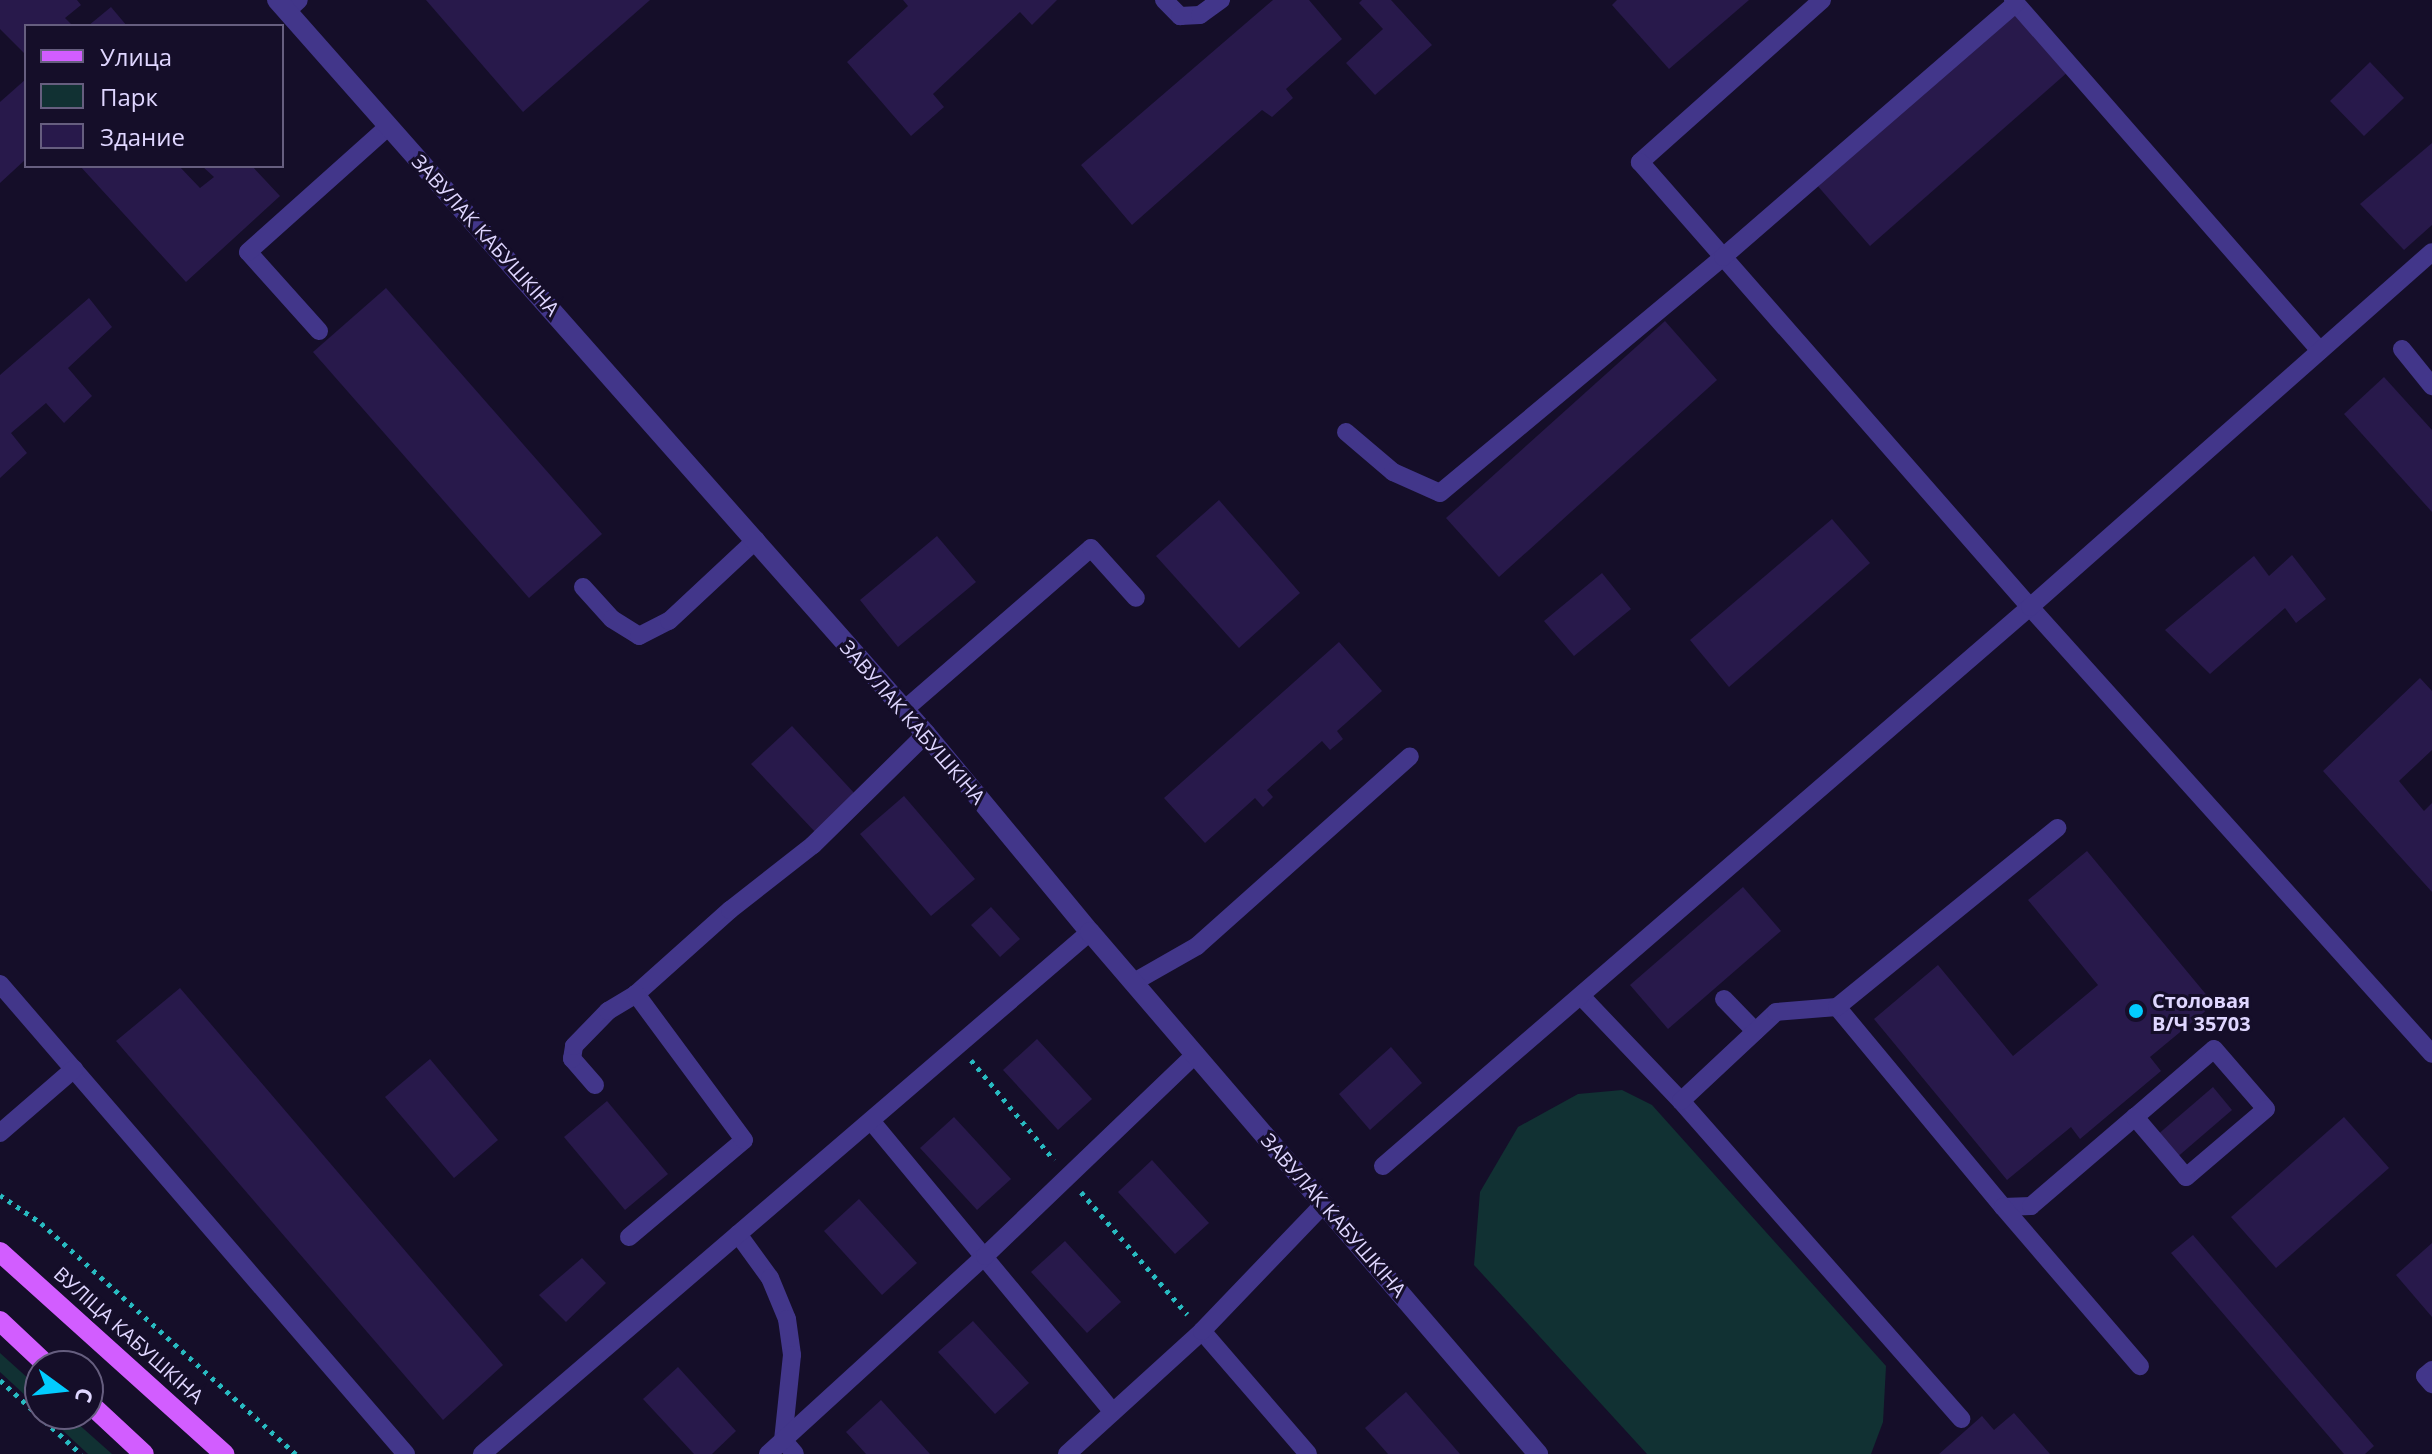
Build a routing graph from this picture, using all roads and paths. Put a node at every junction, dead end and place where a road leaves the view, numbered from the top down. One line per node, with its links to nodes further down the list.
1 (1164, 0): 2 (lane)
2 (1221, 0)
3 (1822, 0): 8 (lane)
4 (2014, 2): 8 (lane); 11 (lane)
5 (288, 4): 6 (street, ЗАВУЛАК КАБУШКІНА)
6 (389, 126): 9 (lane); 14 (street, ЗАВУЛАК КАБУШКІНА)
7 (2432, 252): 11 (lane)
8 (1723, 257): 13 (lane); 17 (lane)
9 (319, 331)
10 (2402, 349): 12 (lane)
11 (2320, 351): 17 (lane)
12 (2432, 386)
13 (1346, 432)
14 (756, 540): 15 (lane); 18 (street, ЗАВУЛАК КАБУШКІНА)
15 (583, 587)
16 (1136, 598): 18 (lane)
17 (2030, 607): 26 (lane); 31 (lane)
18 (904, 710): 19 (street, ЗАВУЛАК КАБУШКІНА)
19 (926, 734): 22 (street, ЗАВУЛАК КАБУШКІНА); 25 (lane)
20 (1410, 756): 23 (lane)
21 (2057, 828): 28 (lane)
22 (1090, 932): 23 (street, ЗАВУЛАК КАБУШКІНА); 36 (lane)
23 (1134, 982): 30 (street, ЗАВУЛАК КАБУШКІНА)
24 (0, 984): 32 (lane)
25 (636, 994): 33 (lane); 43 (lane)
26 (1581, 996): 34 (lane); 38 (lane)
27 (1724, 999): 29 (lane)
28 (1837, 1007): 29 (lane); 41 (lane)
29 (1755, 1031): 34 (lane)
30 (1196, 1054): 40 (street, ЗАВУЛАК КАБУШКІНА); 45 (lane)
31 (2432, 1054)
32 (74, 1069): 37 (lane); 61 (lane)
33 (595, 1085)
34 (1681, 1101): 55 (lane)
35 (2135, 1117): 35 (lane); 41 (lane)
36 (872, 1122): 42 (lane); 45 (lane)
37 (0, 1133)
38 (1383, 1166)
39 (0, 1195): 60 (path)
40 (1324, 1204): 47 (lane); 66 (street, ЗАВУЛАК КАБУШКІНА)
41 (2003, 1207): 49 (lane)
42 (738, 1234): 56 (lane); 62 (lane)
43 (629, 1237)
44 (0, 1252): 59 (main road, ВУЛІЦА КАБУШКІНА)
45 (985, 1256): 53 (lane); 56 (lane)
46 (0, 1321): 48 (main road)
47 (1202, 1331): 53 (lane); 65 (lane)
48 (31, 1350)
49 (2140, 1366)
50 (2432, 1370): 52 (lane)
51 (0, 1380): 57 (path)
52 (2432, 1384)
53 (1113, 1412): 64 (lane)
54 (104, 1417): 58 (main road)
55 (1961, 1419)
56 (789, 1447): 63 (lane)
57 (81, 1454)
58 (144, 1454)
59 (224, 1454)
60 (296, 1454)
61 (406, 1454)
62 (482, 1454)
63 (768, 1454)
64 (1067, 1454)
65 (1308, 1454)
66 (1538, 1454)

